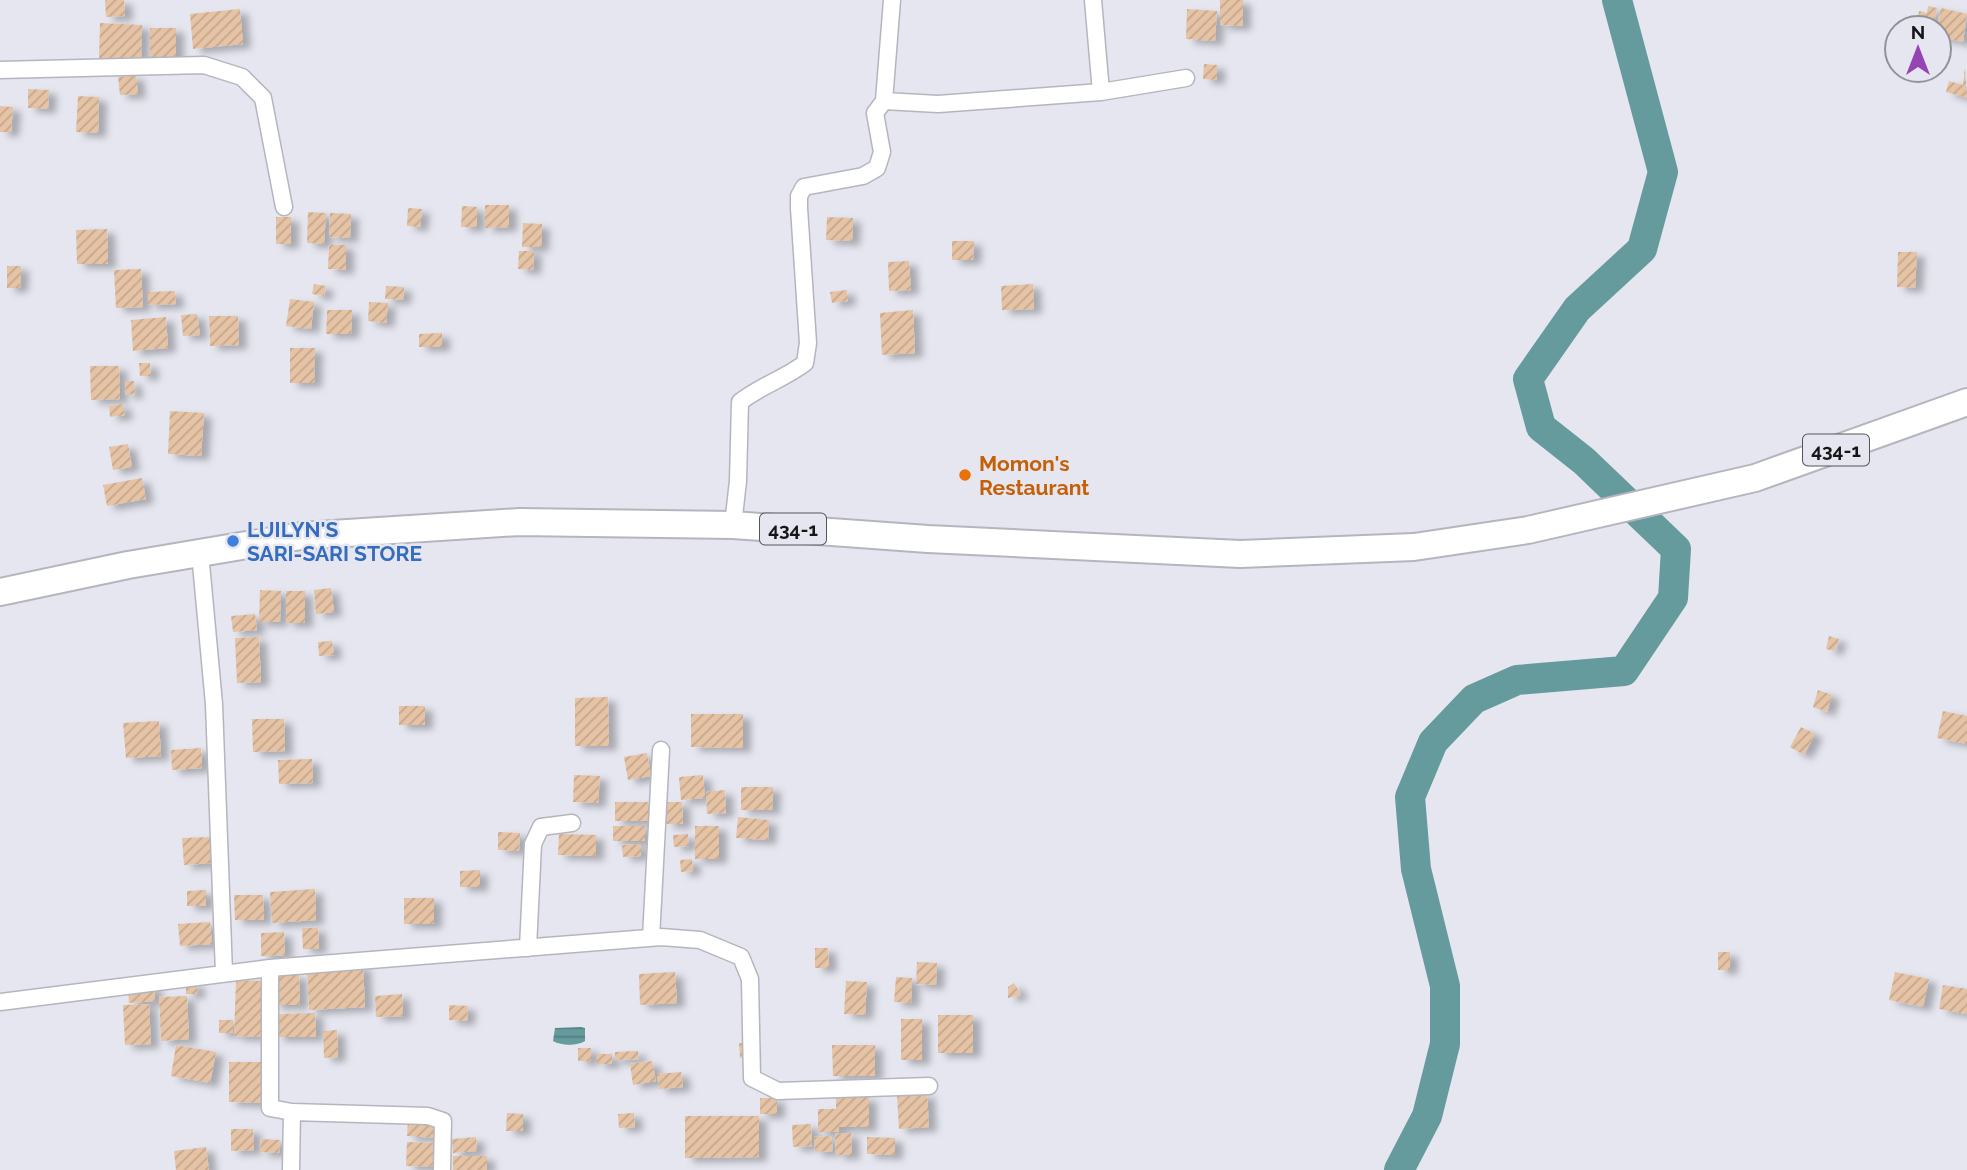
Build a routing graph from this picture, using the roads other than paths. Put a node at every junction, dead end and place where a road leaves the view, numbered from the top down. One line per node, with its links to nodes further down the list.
1 (892, 0): 6 (street)
2 (1093, 0): 5 (street)
3 (0, 70): 7 (street)
4 (1186, 78): 5 (street)
5 (1101, 92): 6 (street)
6 (884, 101): 9 (street)
7 (284, 207)
8 (1967, 402): 9 (main road, 434-1)
9 (733, 525): 10 (main road, 434-1)
10 (200, 553): 11 (main road, 434-1); 17 (street)
11 (0, 592)
12 (661, 750): 14 (street)
13 (572, 823): 15 (street)
14 (651, 938): 15 (street); 19 (street)
15 (528, 948): 16 (street)
16 (270, 968): 17 (street); 20 (street)
17 (224, 973): 18 (street)
18 (0, 1002)
19 (929, 1086)
20 (292, 1112): 21 (street); 22 (street)
21 (291, 1170)
22 (442, 1170)

